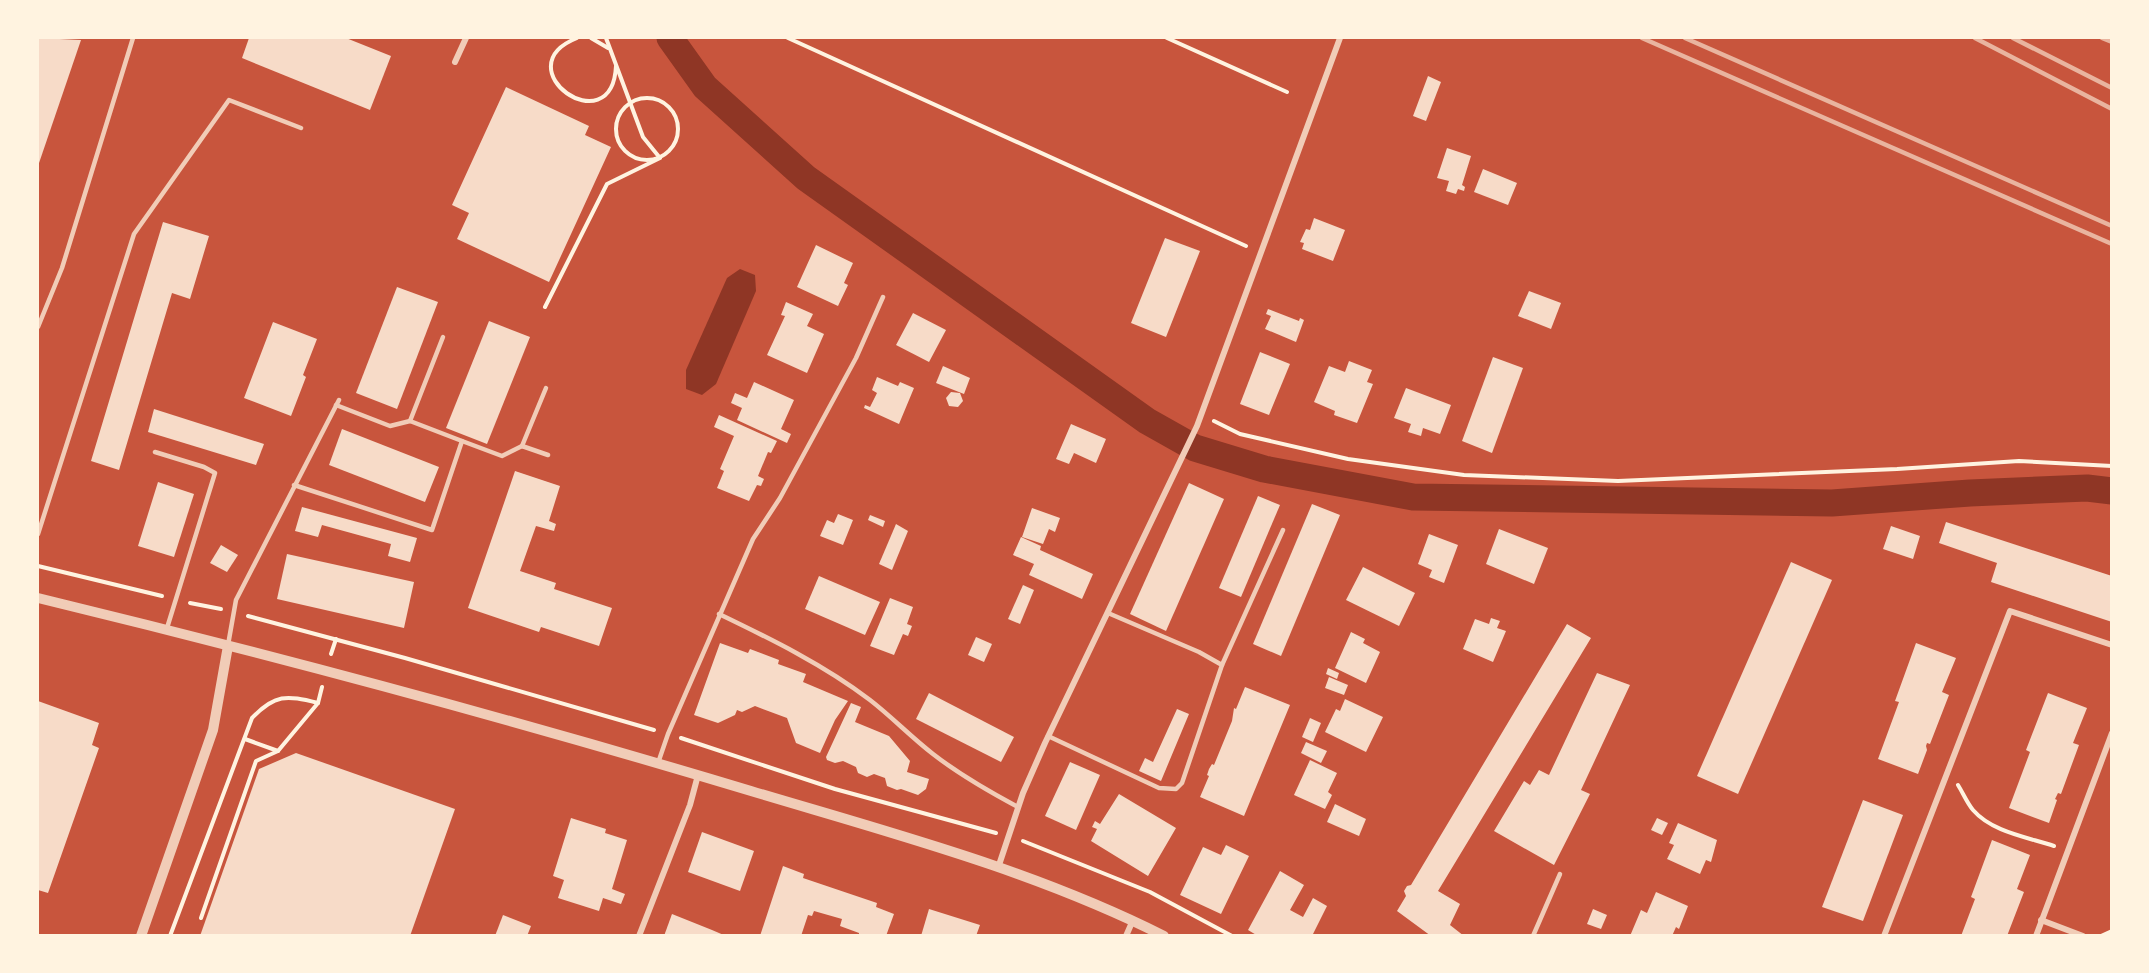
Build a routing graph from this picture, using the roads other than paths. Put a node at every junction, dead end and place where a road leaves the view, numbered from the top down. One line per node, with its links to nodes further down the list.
1 (133, 38): 7 (lane)
2 (466, 38): 4 (street)
3 (1340, 38): 19 (street)
4 (455, 62)
5 (301, 128): 17 (lane)
6 (883, 297): 20 (lane)
7 (38, 327)
8 (442, 337): 10 (lane)
9 (546, 388): 12 (lane)
10 (410, 421): 11 (lane); 15 (lane)
11 (462, 441): 12 (lane); 15 (lane)
12 (522, 446): 14 (lane)
13 (154, 452): 21 (lane)
14 (548, 456)
15 (294, 485): 23 (lane)
16 (1283, 530): 24 (lane)
17 (38, 534)
18 (38, 598): 21 (street)
19 (1108, 613): 24 (lane); 26 (street)
20 (719, 614): 27 (lane); 29 (lane)
21 (166, 631): 23 (street)
22 (2112, 645): 39 (street)
23 (228, 646): 27 (street); 34 (street)
24 (1222, 665): 26 (lane)
25 (2112, 733): 33 (street)
26 (1048, 736): 29 (street)
27 (658, 763): 28 (street)
28 (698, 775): 30 (street); 35 (street)
29 (1018, 807): 30 (street)
30 (999, 865): 32 (street)
31 (1560, 874): 38 (lane)
32 (1132, 920): 36 (street); 37 (street)
33 (2041, 920): 40 (street); 41 (street)
34 (141, 936)
35 (639, 936)
36 (1126, 936)
37 (1164, 936)
38 (1533, 936)
39 (1884, 936)
40 (2036, 936)
41 (2083, 936)

